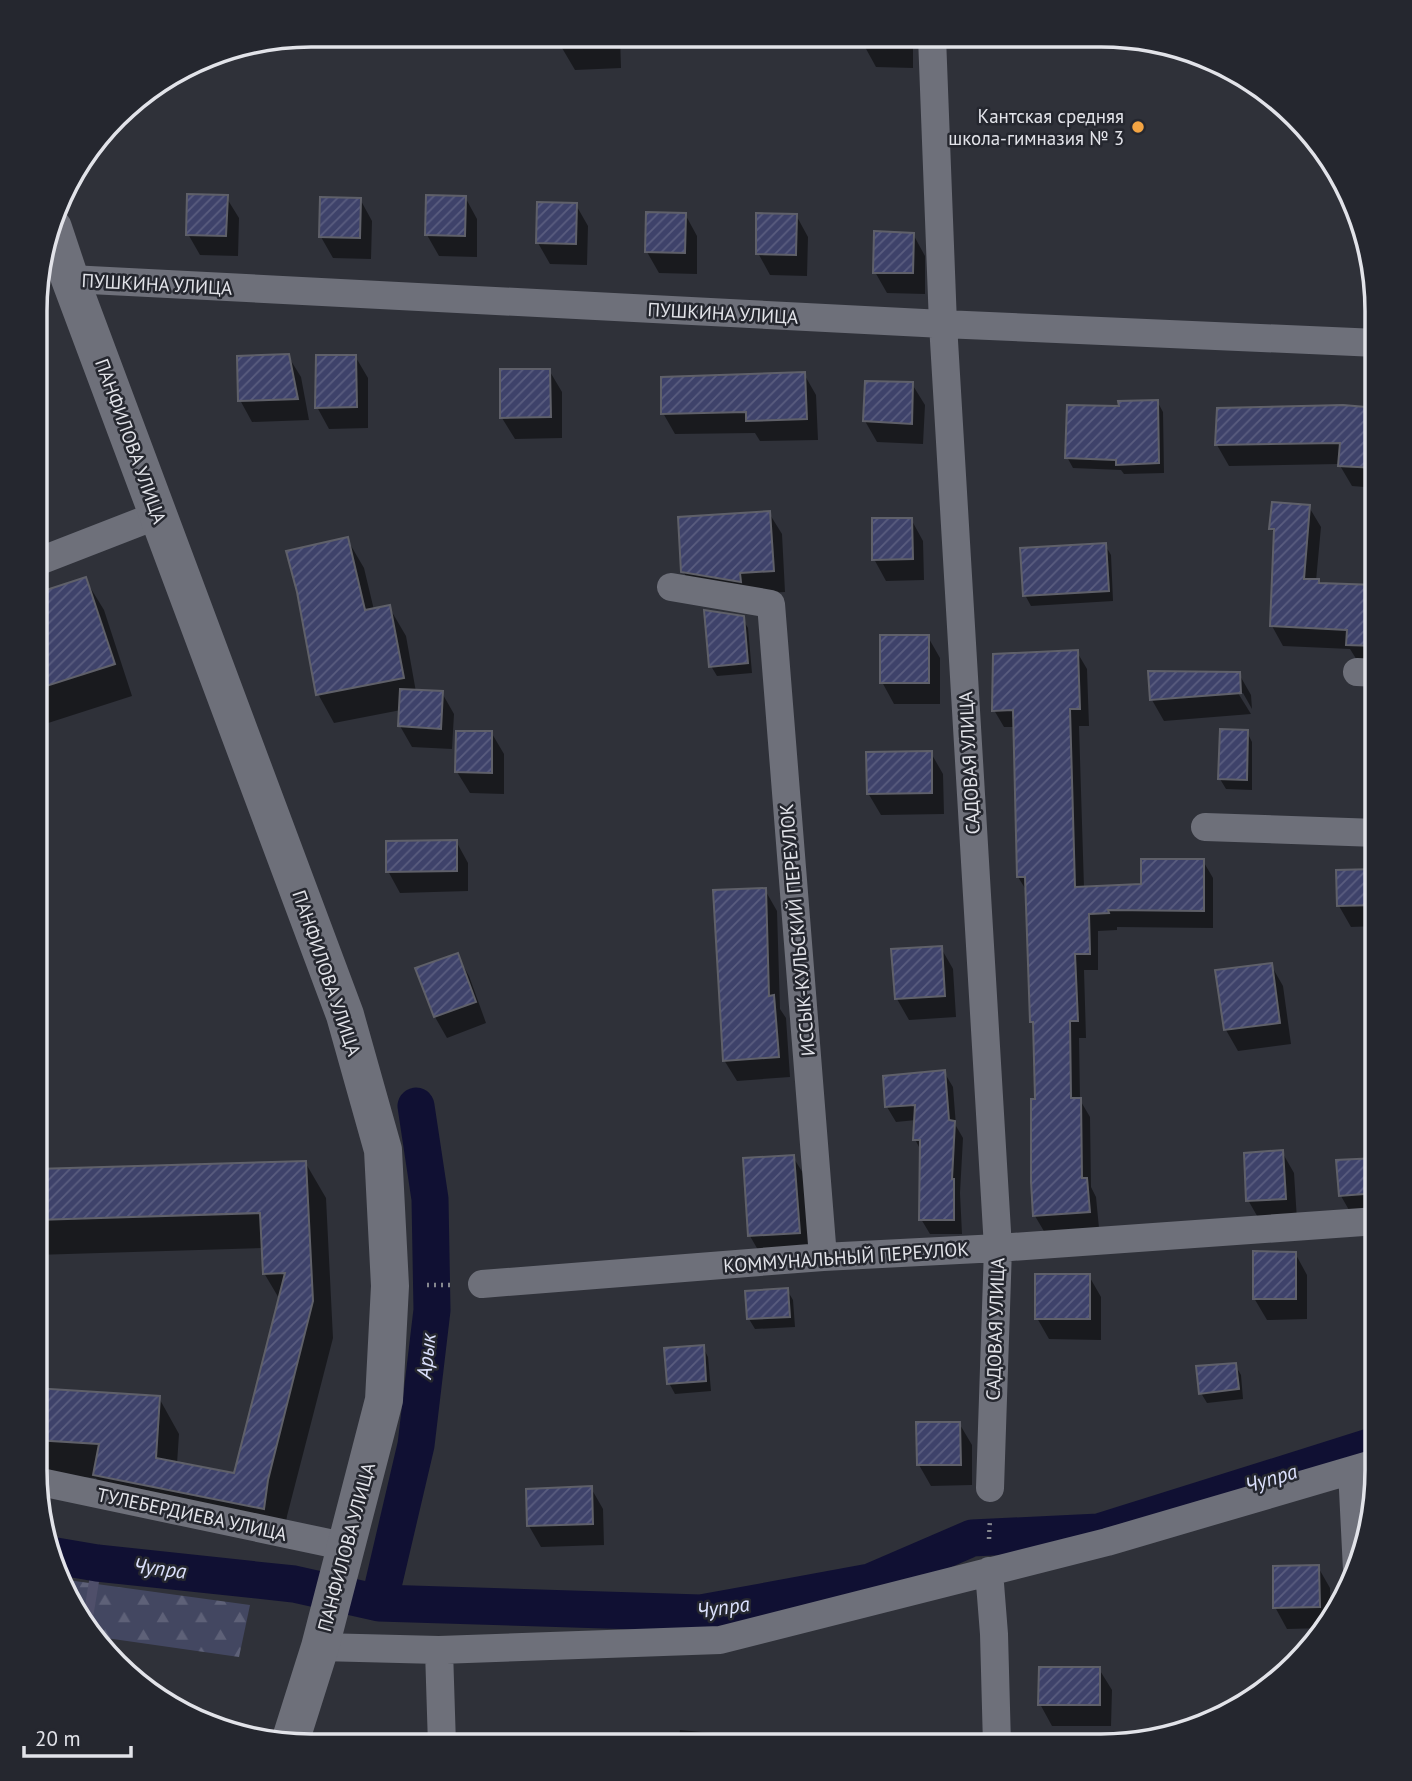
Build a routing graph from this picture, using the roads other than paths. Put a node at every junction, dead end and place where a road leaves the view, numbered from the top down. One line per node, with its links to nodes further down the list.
1 (932, 47): 4 (street, САДОВАЯ УЛИЦА)
2 (57, 240): 3 (street, ПАНФИЛОВА УЛИЦА)
3 (70, 279): 4 (street, ПУШКИНА УЛИЦА); 6 (street, ПАНФИЛОВА УЛИЦА)
4 (943, 324): 5 (street, ПУШКИНА УЛИЦА); 12 (street, САДОВАЯ УЛИЦА)
5 (1365, 342)
6 (158, 515): 7 (street); 19 (street, ПАНФИЛОВА УЛИЦА)
7 (47, 558)
8 (671, 587): 13 (street, ИССЫК-КУЛЬСКИЙ ПЕРЕУЛОК)
9 (1205, 827): 10 (street)
10 (1365, 833)
11 (1365, 1222): 12 (street, КОММУНАЛЬНЫЙ ПЕРЕУЛОК)
12 (998, 1248): 13 (street, КОММУНАЛЬНЫЙ ПЕРЕУЛОК); 17 (street, САДОВАЯ УЛИЦА)
13 (823, 1257): 14 (street, КОММУНАЛЬНЫЙ ПЕРЕУЛОК)
14 (482, 1284)
15 (1364, 1466): 18 (street); 20 (street)
16 (48, 1484): 19 (street, ТУЛЕБЕРДИЕВА УЛИЦА)
17 (990, 1488)
18 (1361, 1517)
19 (348, 1547): 21 (street, ПАНФИЛОВА УЛИЦА)
20 (989, 1571): 22 (street); 25 (street)
21 (320, 1647): 22 (street); 23 (street, ПАНФИЛОВА УЛИЦА)
22 (439, 1650): 24 (street)
23 (293, 1733)
24 (442, 1734)
25 (997, 1734)

